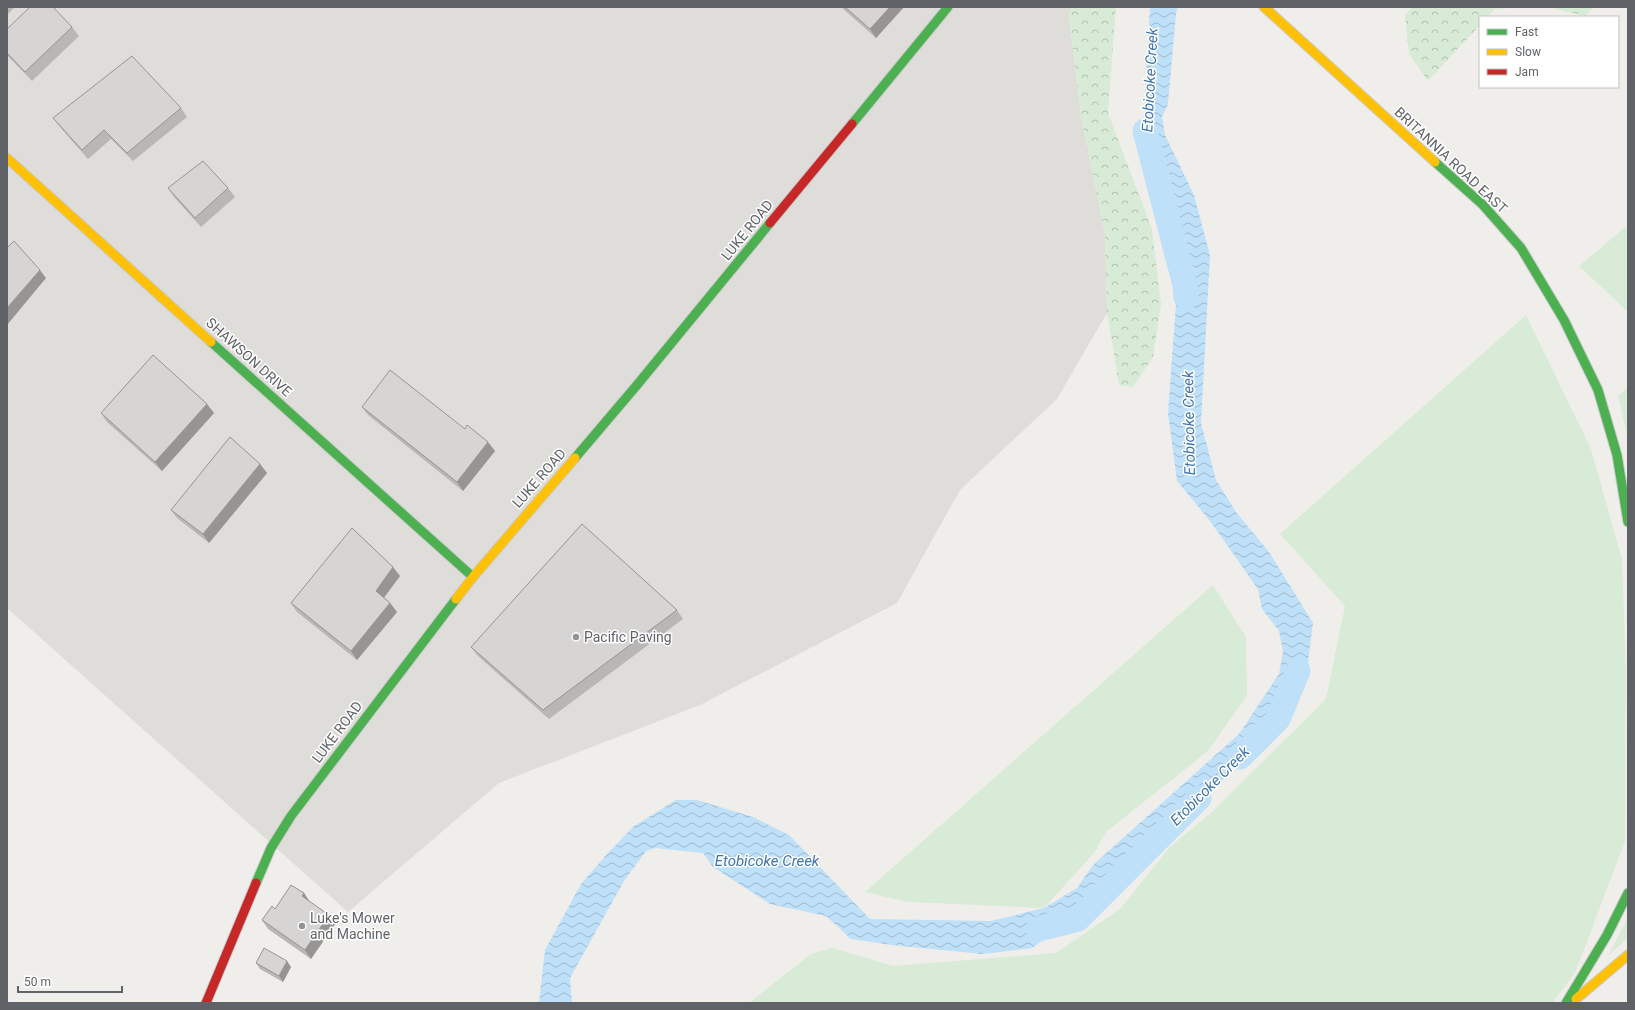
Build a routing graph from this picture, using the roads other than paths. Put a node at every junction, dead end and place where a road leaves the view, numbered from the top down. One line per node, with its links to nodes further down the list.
1 (948, 7): 5 (street, LUKE ROAD)
2 (1264, 7): 4 (street, BRITANNIA ROAD EAST)
3 (7, 158): 5 (street, SHAWSON DRIVE)
4 (1628, 522)
5 (473, 577): 8 (street, LUKE ROAD)
6 (1628, 893): 9 (street)
7 (1628, 955): 10 (street)
8 (206, 1003)
9 (1566, 1003)
10 (1570, 1003)

